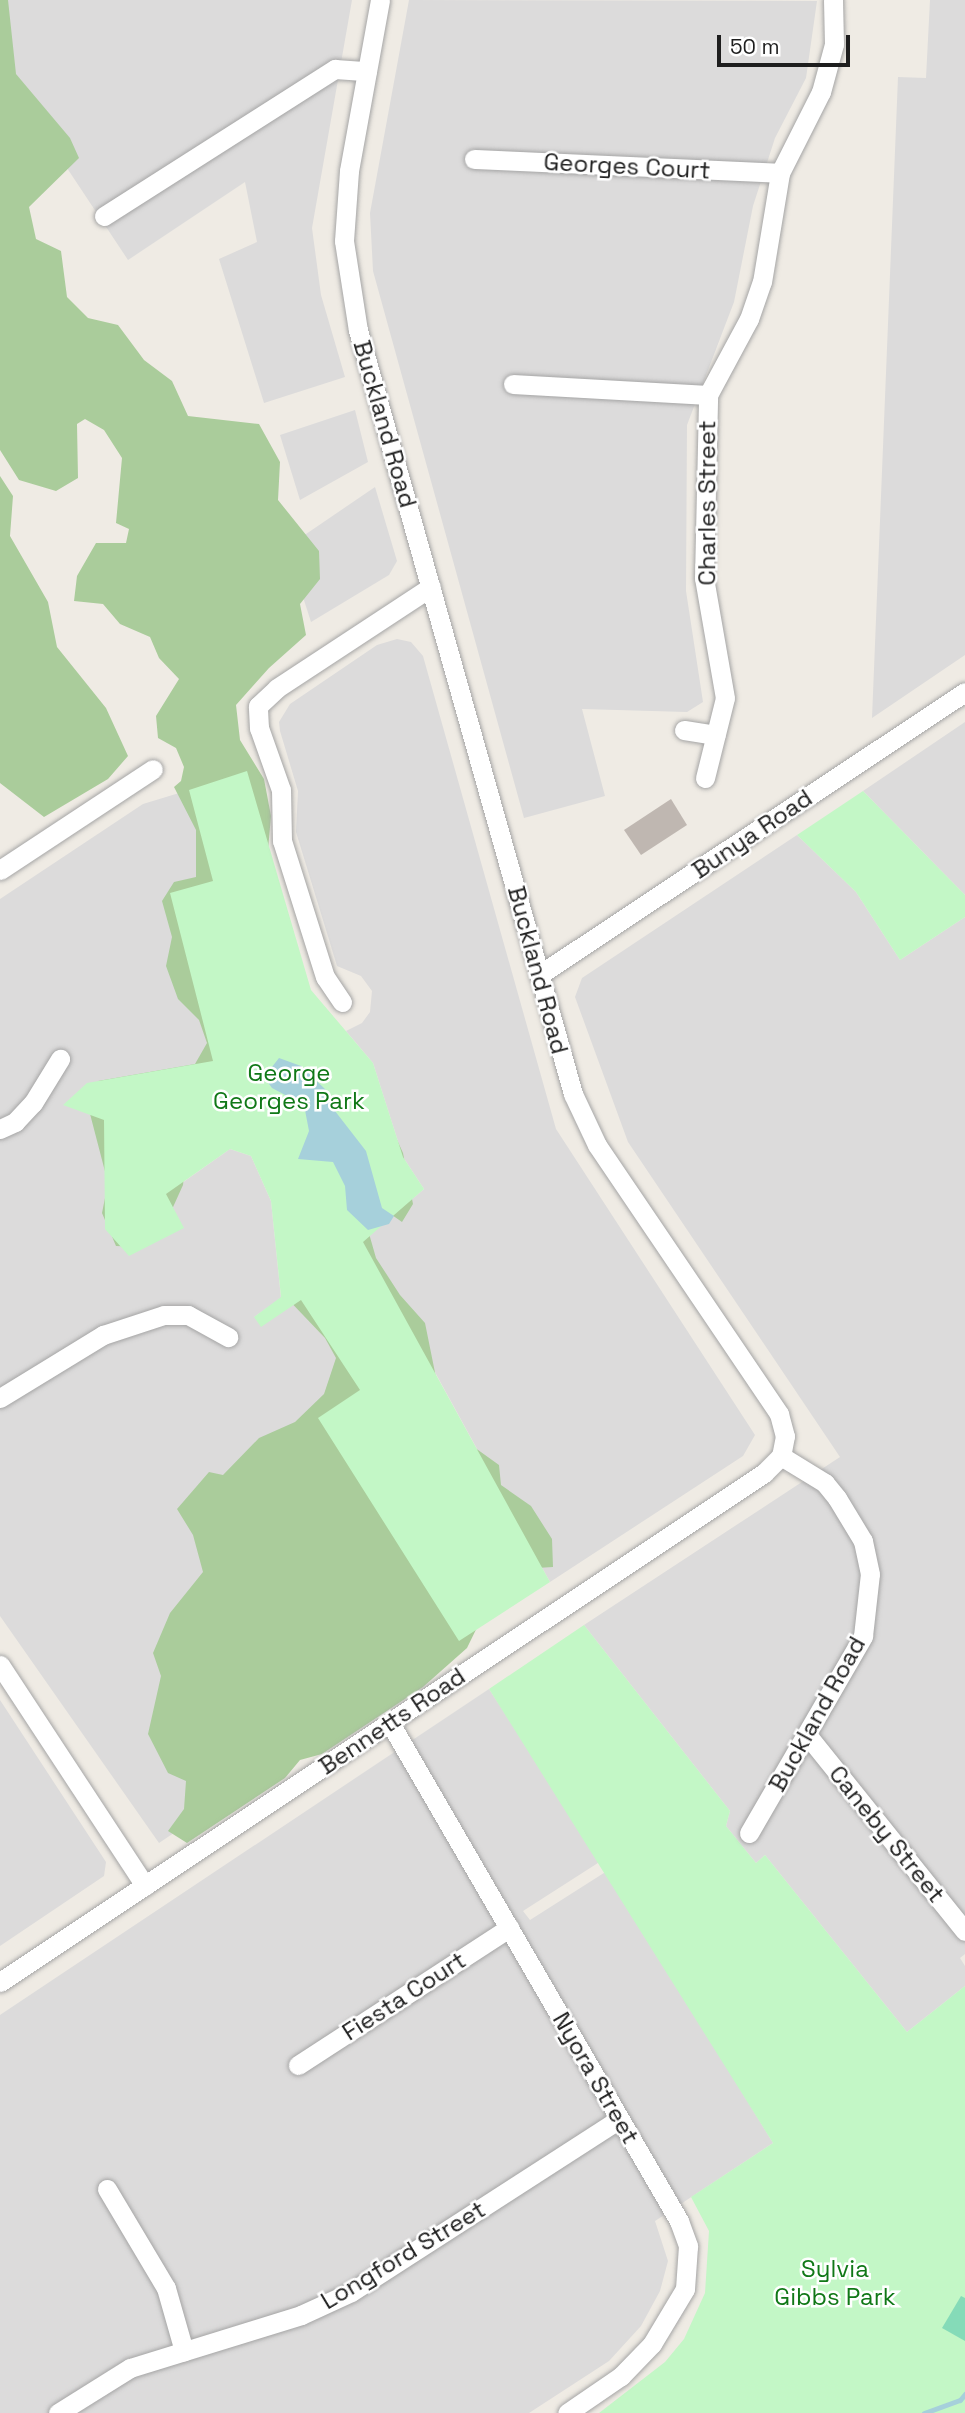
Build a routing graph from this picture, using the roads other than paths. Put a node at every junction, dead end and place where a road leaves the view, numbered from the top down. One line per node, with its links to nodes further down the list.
1 (380, 0): 3 (street, Buckland Road)
2 (833, 0): 5 (street, Charles Street)
3 (367, 71): 6 (street); 9 (street, Buckland Road)
4 (474, 159): 5 (street, Georges Court)
5 (779, 173): 8 (street, Charles Street)
6 (104, 216)
7 (513, 384): 8 (street)
8 (708, 395): 12 (street, Charles Street)
9 (431, 587): 16 (street, Buckland Road); 17 (street)
10 (965, 692): 16 (street, Bunya Road)
11 (684, 730): 12 (street)
12 (716, 735): 14 (street, Charles Street)
13 (153, 769): 15 (street)
14 (705, 778)
15 (0, 870)
16 (539, 975): 22 (street, Buckland Road)
17 (342, 1002)
18 (60, 1059): 19 (street)
19 (0, 1129)
20 (228, 1336): 21 (street)
21 (0, 1398)
22 (781, 1456): 24 (street, Bennetts Road); 25 (street, Buckland Road)
23 (0, 1665): 27 (street)
24 (390, 1723): 27 (street, Bennetts Road); 28 (street, Nyora Street)
25 (808, 1736): 26 (street, Buckland Road); 29 (street, Caneby Street)
26 (748, 1833)
27 (145, 1886): 30 (street, Bennetts Road)
28 (509, 1928): 31 (street, Fiesta Court); 32 (street, Nyora Street)
29 (965, 1931)
30 (0, 1982)
31 (298, 2065)
32 (619, 2119): 34 (street, Longford Street); 36 (street, Nyora Street)
33 (107, 2189): 34 (street)
34 (184, 2351): 35 (street, Longford Street)
35 (58, 2413)
36 (567, 2413)

